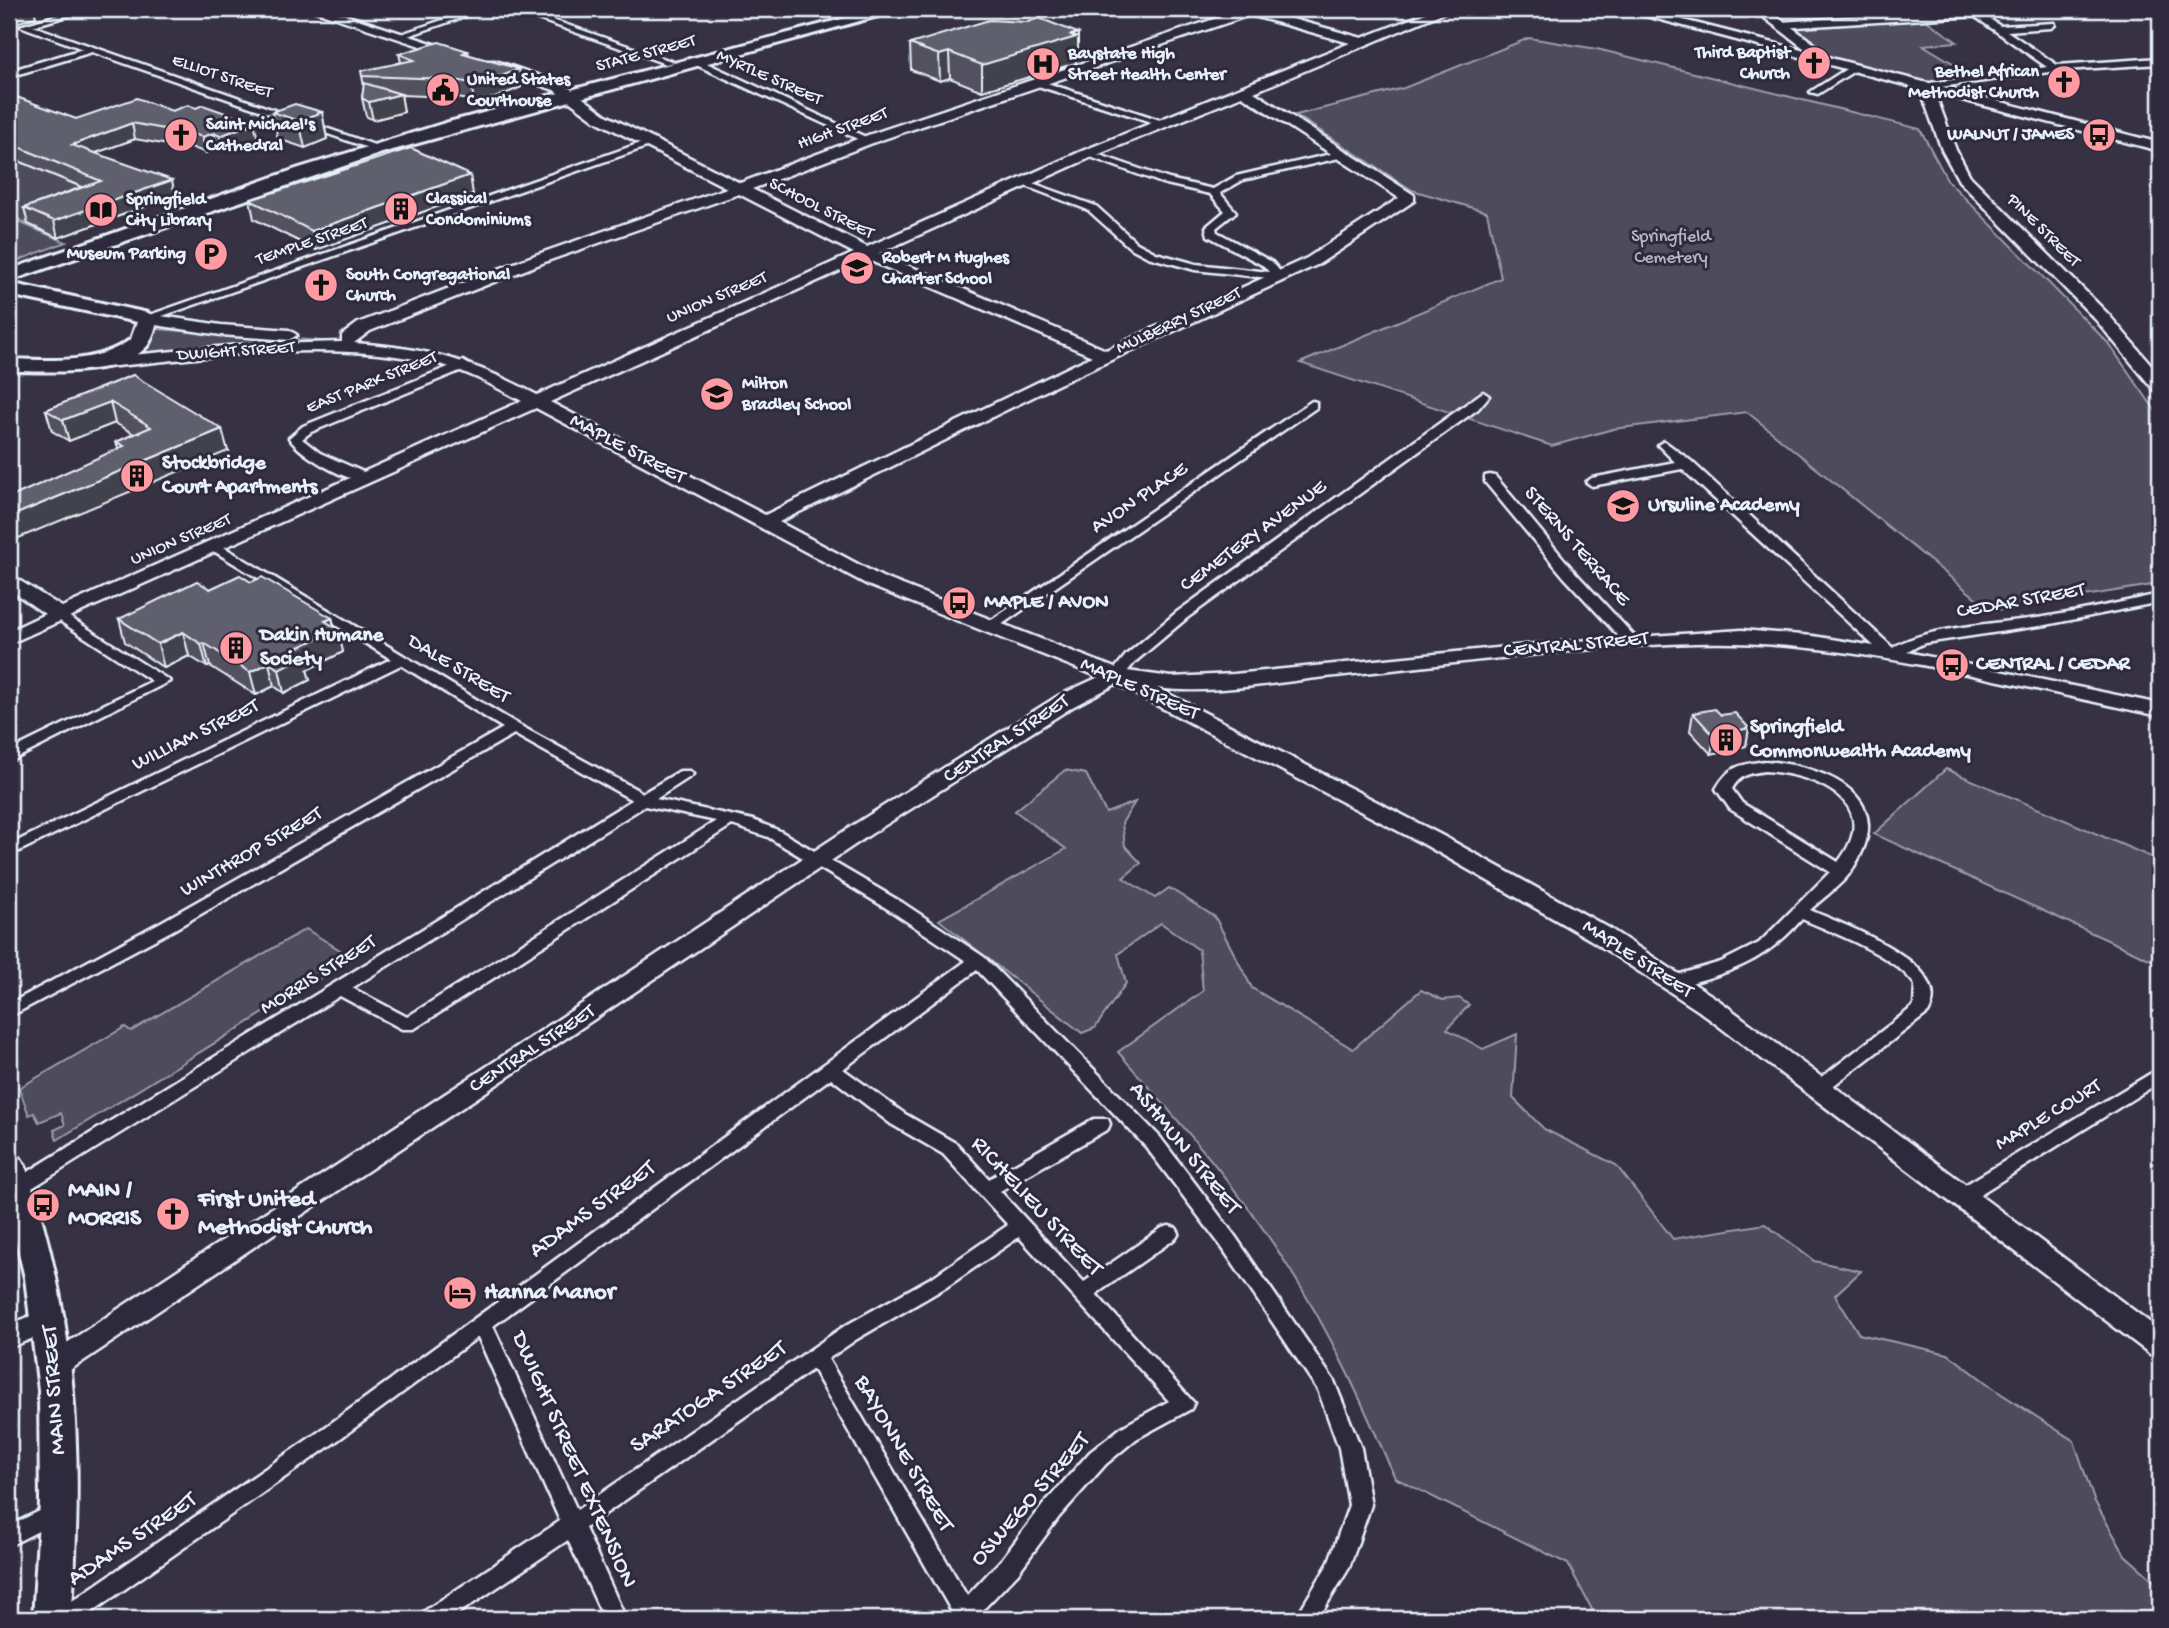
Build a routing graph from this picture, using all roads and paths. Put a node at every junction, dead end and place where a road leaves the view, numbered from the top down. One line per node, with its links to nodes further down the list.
1 (87, 9): 17 (street, ELLIOT STREET)
2 (315, 9): 15 (main road, SCHOOL STREET)
3 (483, 9): 15 (street)
4 (513, 9): 20 (street)
5 (871, 9): 20 (main road, STATE STREET)
6 (896, 9): 21 (main road, STATE STREET)
7 (1446, 9): 16 (main road, UNION STREET)
8 (1626, 9): 18 (main road)
9 (1759, 9): 12 (main road)
10 (2040, 9): 11 (street)
11 (1973, 11): 12 (street); 14 (street)
12 (1780, 25): 18 (main road); 22 (main road)
13 (2051, 25): 14 (street)
14 (1999, 29): 23 (street)
15 (399, 36): 29 (main road, SCHOOL STREET)
16 (1361, 42): 25 (main road, HIGH STREET); 27 (main road, UNION STREET)
17 (93, 49): 24 (street); 34 (street, ELLIOT STREET)
18 (1784, 50): 22 (main road)
19 (2160, 61): 23 (street)
20 (669, 62): 29 (main road, STATE STREET)
21 (697, 62): 29 (main road, STATE STREET); 31 (street, MYRTLE STREET)
22 (1854, 68): 26 (main road); 28 (street)
23 (2055, 68): 26 (street)
24 (9, 74)
25 (1038, 83): 30 (street); 31 (main road, HIGH STREET)
26 (1926, 86): 33 (main road); 50 (main road, PINE STREET)
27 (1242, 90): 30 (main road, UNION STREET); 36 (main road, MULBERRY STREET)
28 (1815, 92)
29 (568, 94): 32 (main road, SCHOOL STREET); 34 (main road, STATE STREET)
30 (1161, 122): 35 (main road, UNION STREET)
31 (867, 140): 38 (main road, HIGH STREET)
32 (652, 142): 38 (main road, SCHOOL STREET); 44 (street, TEMPLE STREET)
33 (2160, 147)
34 (380, 149): 41 (main road, STATE STREET)
35 (1087, 154): 37 (main road, UNION STREET); 39 (street)
36 (1344, 154): 39 (street); 42 (main road, MULBERRY STREET)
37 (1023, 183): 40 (main road, UNION STREET); 42 (street)
38 (740, 188): 40 (main road, SCHOOL STREET); 45 (main road, HIGH STREET)
39 (1214, 192): 42 (street)
40 (866, 253): 46 (main road, SCHOOL STREET); 52 (main road, UNION STREET)
41 (9, 276)
42 (1278, 276): 46 (main road, MULBERRY STREET)
43 (9, 289): 44 (main road, MAPLE STREET)
44 (146, 319): 45 (main road, MAPLE STREET); 47 (main road)
45 (348, 339): 49 (main road, MAPLE STREET)
46 (1106, 355): 59 (main road, MULBERRY STREET)
47 (85, 364): 48 (main road, DWIGHT STREET); 49 (main road, DWIGHT STREET)
48 (9, 365)
49 (463, 365): 52 (main road, MAPLE STREET); 56 (street, EAST PARK STREET)
50 (2160, 386)
51 (1483, 396): 69 (street, CEMETERY AVENUE)
52 (535, 402): 56 (main road, UNION STREET); 59 (main road, MAPLE STREET)
53 (1312, 405): 64 (street, AVON PLACE)
54 (1664, 445): 55 (street)
55 (1687, 464): 58 (street); 67 (street)
56 (365, 478): 60 (main road, UNION STREET)
57 (1490, 479): 66 (street, STERNS TERRACE)
58 (1592, 482)
59 (764, 523): 64 (main road, MAPLE STREET)
60 (216, 547): 63 (main road, UNION STREET); 68 (street, DALE STREET)
61 (9, 580): 63 (main road)
62 (2160, 598): 67 (street, CEDAR STREET)
63 (60, 615): 65 (main road, UNION STREET); 72 (street)
64 (990, 626): 69 (main road, MAPLE STREET)
65 (9, 638)
66 (1631, 642): 67 (main road, CENTRAL STREET); 69 (main road, CENTRAL STREET)
67 (1892, 655): 70 (main road, CENTRAL STREET)
68 (401, 660): 71 (street, DALE STREET); 76 (street, WILLIAM STREET)
69 (1116, 676): 77 (main road, CENTRAL STREET); 81 (main road, MAPLE STREET)
70 (2160, 710)
71 (514, 728): 74 (street, DALE STREET); 83 (street, WINTHROP STREET)
72 (9, 757)
73 (685, 774): 74 (street, MORRIS STREET)
74 (645, 801): 75 (street); 82 (street, MORRIS STREET)
75 (730, 819): 77 (street); 82 (street)
76 (9, 851)
77 (819, 859): 80 (street, ASHMUN STREET); 99 (main road, CENTRAL STREET)
78 (1842, 872): 78 (street); 79 (street)
79 (1800, 912): 81 (street); 86 (street)
80 (978, 961): 84 (street, ADAMS STREET); 109 (street, ASHMUN STREET)
81 (1673, 982): 86 (main road, MAPLE STREET)
82 (340, 989): 88 (street, MORRIS STREET)
83 (9, 1011)
84 (831, 1069): 89 (street, RICHELIEU STREET); 95 (street, ADAMS STREET)
85 (2160, 1074): 90 (street, MAPLE COURT)
86 (1819, 1088): 90 (main road, MAPLE STREET)
87 (1101, 1124): 89 (street)
88 (13, 1177): 94 (main road, MAIN STREET)
89 (987, 1189): 91 (street, RICHELIEU STREET)
90 (1962, 1196): 97 (main road, MAPLE STREET)
91 (1021, 1226): 93 (street, RICHELIEU STREET); 98 (street, SARATOGA STREET)
92 (1169, 1233): 93 (street)
93 (1083, 1293): 100 (street, RICHELIEU STREET)
94 (50, 1319): 96 (main road); 99 (main road, MAIN STREET)
95 (482, 1323): 102 (street, DWIGHT STREET EXTENSION); 106 (street, ADAMS STREET)
96 (9, 1337)
97 (2160, 1346)
98 (816, 1357): 102 (street, SARATOGA STREET); 104 (street, BAYONNE STREET)
99 (57, 1364): 101 (main road, MAIN STREET)
100 (1184, 1403): 104 (street, OSWEGO STREET)
101 (59, 1511): 103 (street); 105 (main road, MAIN STREET)
102 (573, 1523): 107 (street, SARATOGA STREET); 108 (street, DWIGHT STREET EXTENSION)
103 (9, 1537)
104 (962, 1616)
105 (52, 1619)
106 (64, 1619)
107 (430, 1619)
108 (615, 1619)
109 (1306, 1619)

